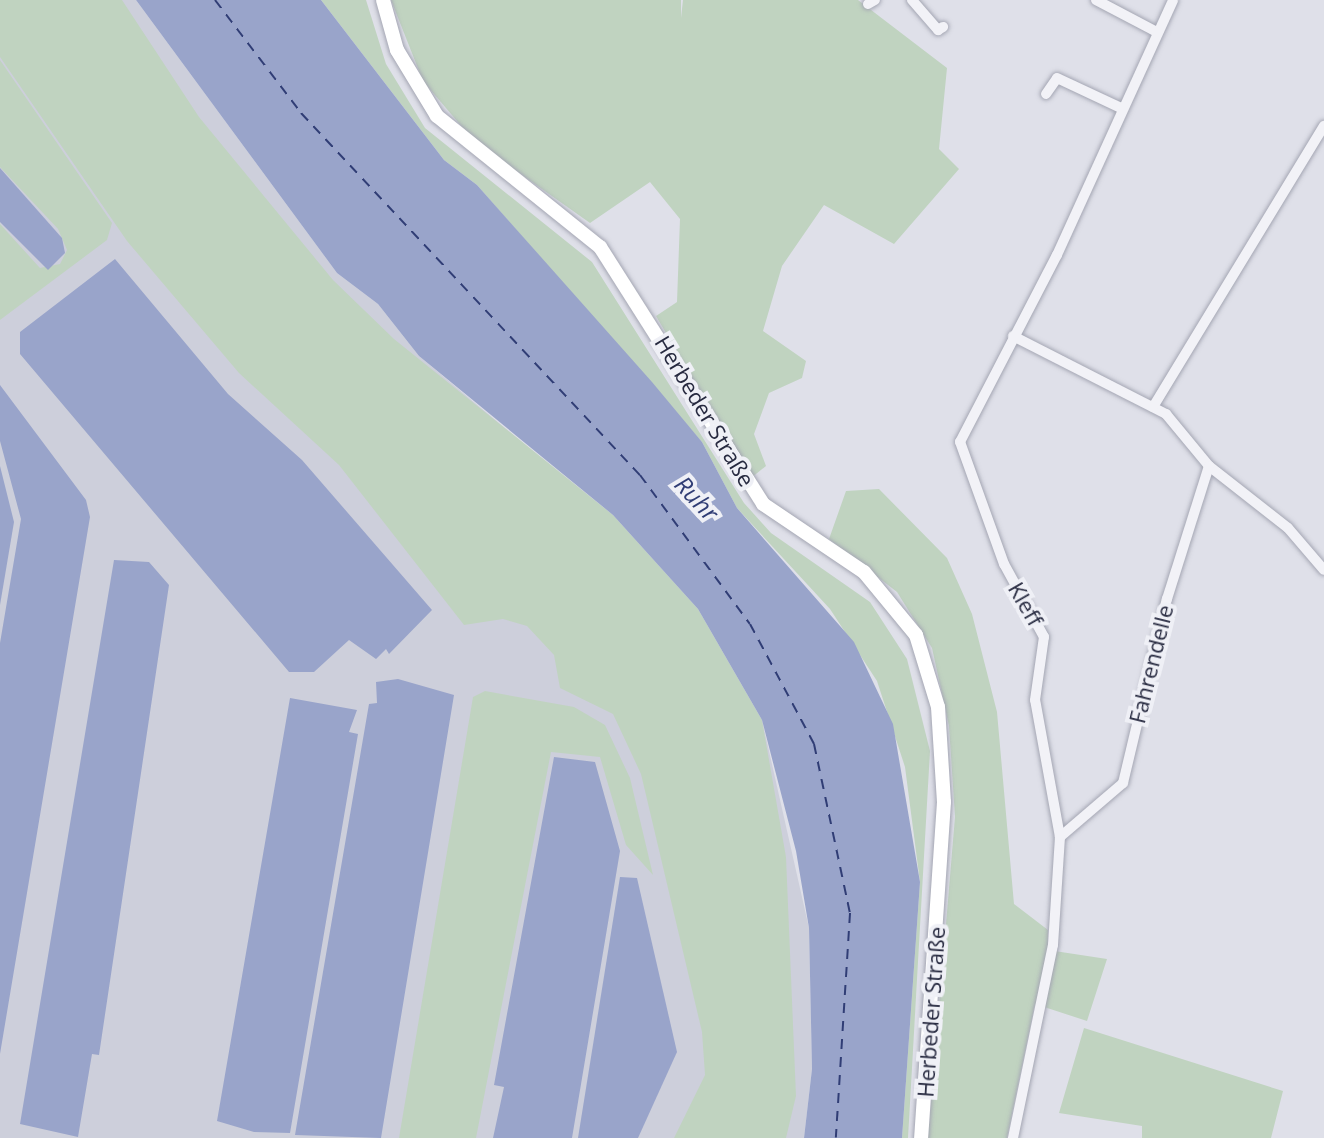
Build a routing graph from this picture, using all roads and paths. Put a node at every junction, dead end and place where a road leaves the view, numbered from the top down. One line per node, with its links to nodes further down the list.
1 (383, 0): 15 (main road, Herbeder Straße)
2 (912, 0): 5 (street)
3 (1096, 0): 6 (street)
4 (1173, 0): 6 (street, Kleff)
5 (943, 27)
6 (1157, 32): 8 (street, Kleff)
7 (1046, 94): 8 (street)
8 (1121, 108): 10 (street, Kleff)
9 (1324, 126): 11 (street)
10 (1013, 336): 11 (street); 14 (street, Kleff)
11 (1153, 407): 12 (street)
12 (1209, 466): 13 (street); 14 (street, Fahrendelle)
13 (1324, 570)
14 (1060, 837): 16 (street, Kleff)
15 (921, 1138)
16 (1013, 1138)

